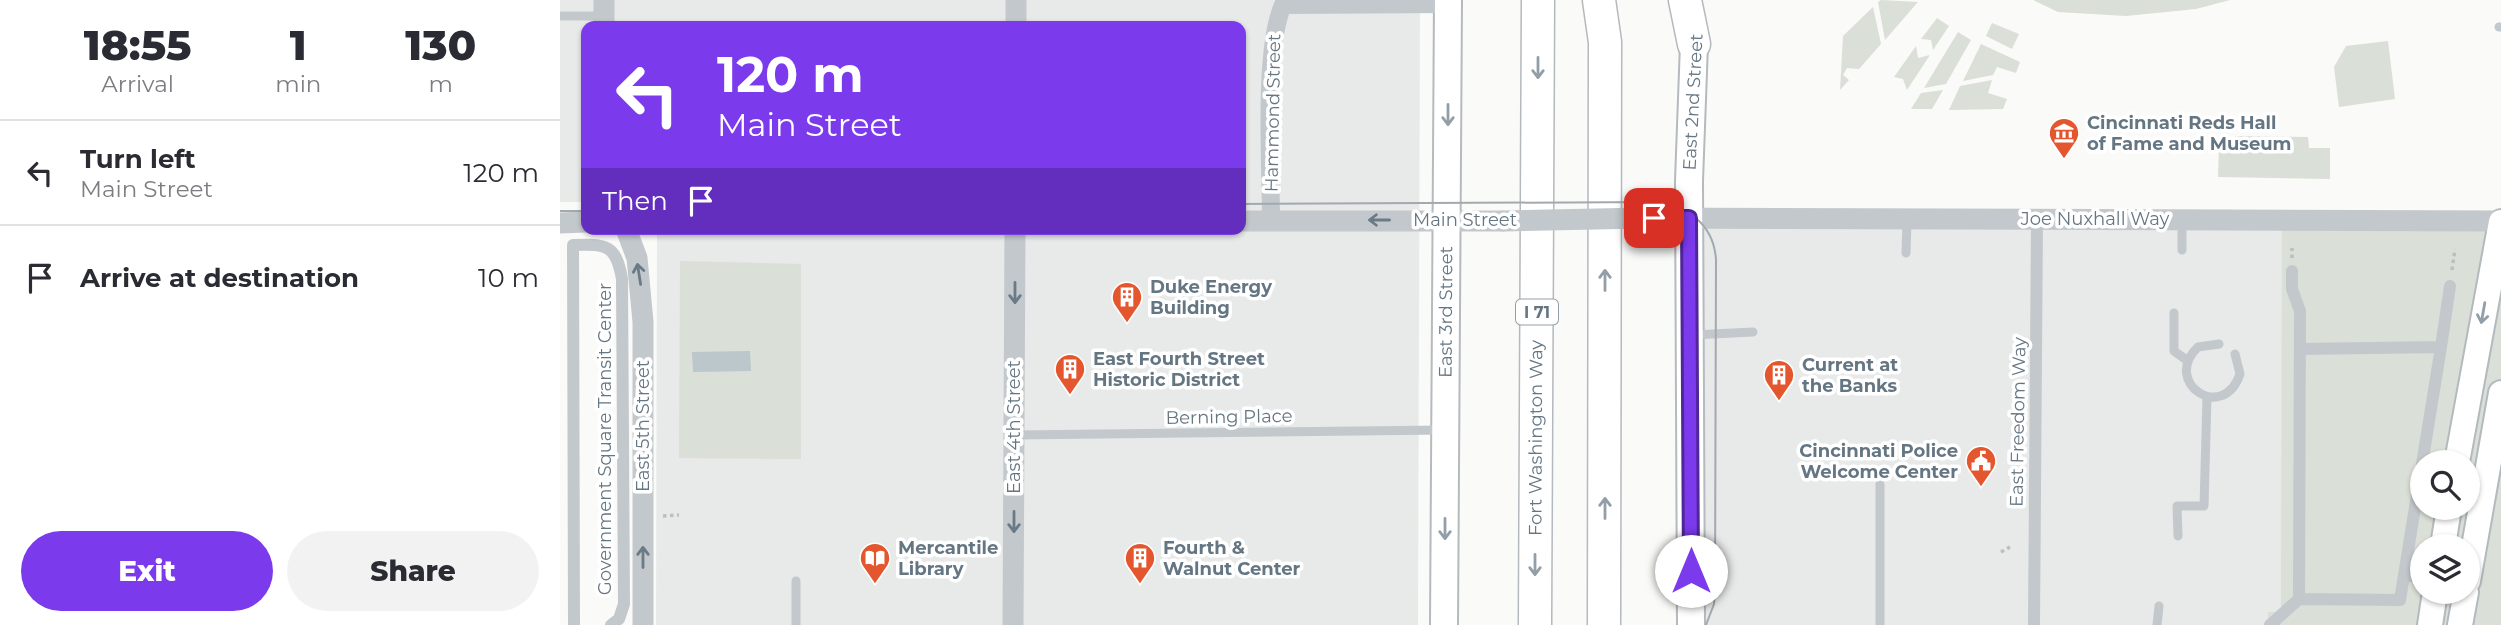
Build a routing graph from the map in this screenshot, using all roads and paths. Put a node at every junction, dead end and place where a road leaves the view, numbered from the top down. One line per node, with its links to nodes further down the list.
1 (1016, 0): 11 (street)
2 (1538, 0): 60 (highway, Fort Washington Way / I 71, one-way to 60)
3 (1599, 0): 12 (highway)
4 (1614, 0): 12 (highway)
5 (1685, 0): 13 (highway)
6 (1703, 0): 13 (main road, East 2nd Street)
7 (1284, 2): 8 (street, Hammond Street); 18 (street, Hammond Street)
8 (1448, 2): 20 (main road, East 3rd Street, one-way to 20)
9 (604, 14): 10 (lane)
10 (560, 16)
11 (1016, 21)
12 (1605, 42): 61 (highway, one-way to 12)
13 (1694, 44): 14 (main road, East 2nd Street)
14 (1689, 218): 15 (street, Joe Nuxhall Way); 20 (street, Main Street, bridge); 33 (main road, East 2nd Street)
15 (1907, 218): 16 (street, Joe Nuxhall Way); 28 (lane)
16 (2037, 219): 17 (street, Joe Nuxhall Way); 64 (street, East Freedom Way)
17 (2182, 219): 21 (street, Joe Nuxhall Way); 27 (lane)
18 (1270, 220): 19 (street, Main Street); 20 (street, Main Street, one-way to 18)
19 (1246, 221)
20 (1447, 221): 41 (main road, East 3rd Street)
21 (2501, 222): 43 (main road, one-way to 43)
22 (573, 223): 25 (lane)
23 (628, 235): 56 (street, East 5th Street, one-way to 23)
24 (1015, 235): 42 (street, East 4th Street, one-way to 42)
25 (573, 245): 54 (lane); 55 (street, Government Square Transit Center)
26 (2455, 249): 30 (path)
27 (2182, 250)
28 (1906, 253)
29 (2292, 271): 36 (street)
30 (2450, 286): 35 (street)
31 (2174, 313): 38 (lane)
32 (1753, 332): 33 (lane)
33 (1690, 335): 62 (main road, East 2nd Street)
34 (2219, 344): 38 (lane)
35 (2441, 347): 36 (street); 50 (street)
36 (2300, 349): 50 (street)
37 (2235, 354): 40 (lane)
38 (2188, 361): 40 (lane)
39 (2501, 393): 45 (main road)
40 (2207, 397): 46 (lane)
41 (1445, 430): 42 (lane, Berning Place); 59 (main road, East 3rd Street, one-way to 59)
42 (1014, 435): 58 (street, East 4th Street, one-way to 58)
43 (2459, 450)
44 (1880, 484): 63 (lane)
45 (2476, 534)
46 (2178, 536)
47 (2010, 547): 48 (path)
48 (2001, 552)
49 (796, 581): 57 (lane)
50 (2299, 599): 66 (street)
51 (2433, 604): 67 (main road)
52 (2464, 604): 68 (main road)
53 (2159, 606): 65 (lane)
54 (574, 625)
55 (611, 625)
56 (643, 625)
57 (796, 625)
58 (1013, 625)
59 (1444, 625)
60 (1535, 625)
61 (1604, 625)
62 (1691, 625)
63 (1880, 625)
64 (2034, 625)
65 (2157, 625)
66 (2270, 625)
67 (2430, 625)
68 (2460, 625)

